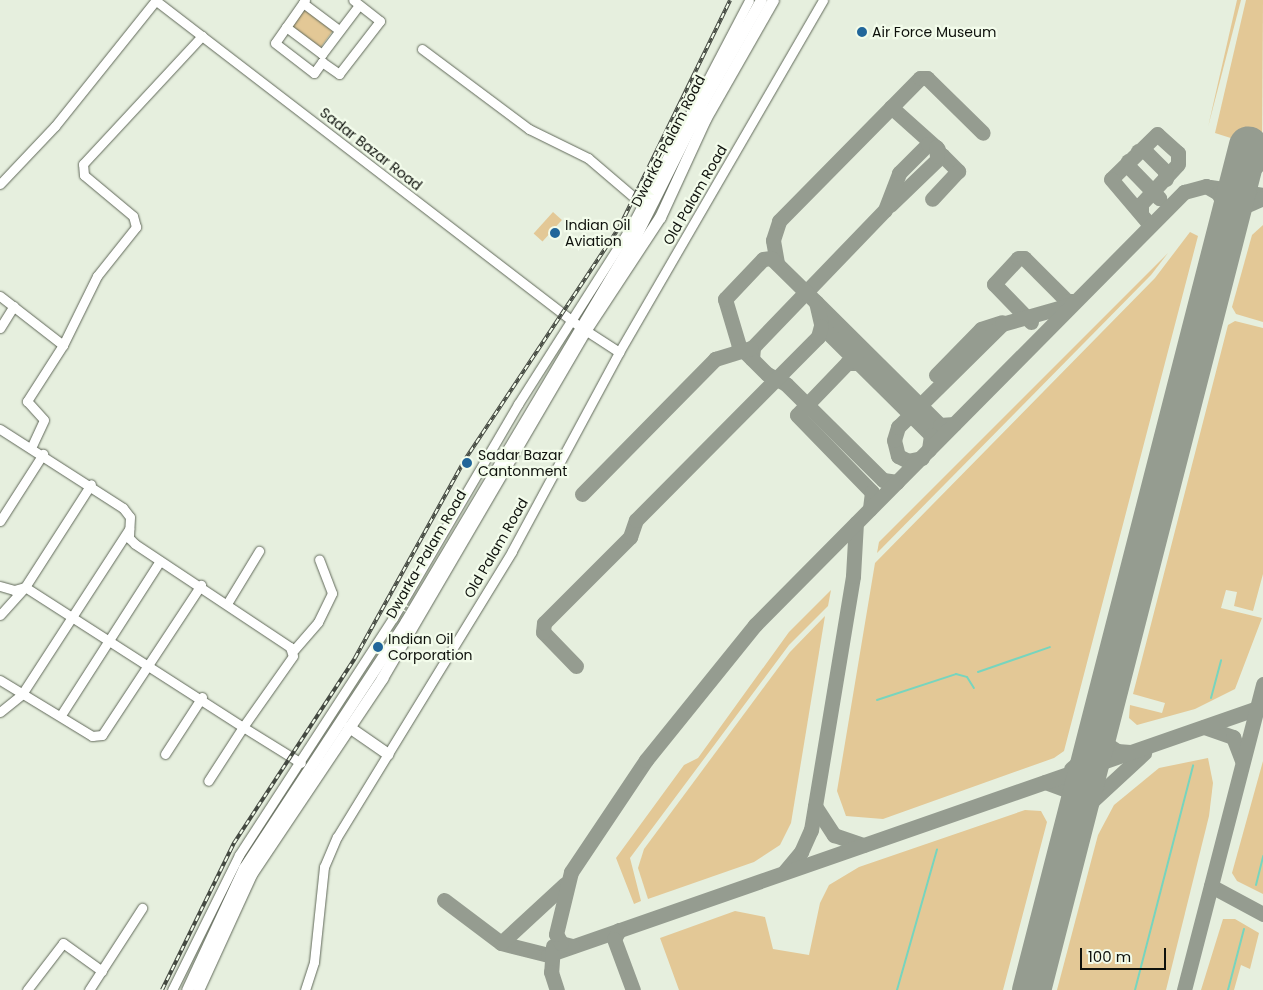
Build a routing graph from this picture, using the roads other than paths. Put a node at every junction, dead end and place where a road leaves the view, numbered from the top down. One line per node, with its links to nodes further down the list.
1 (156, 0): 10 (street, Sadar Bazar Road); 13 (street)
2 (749, 0): 14 (street)
3 (761, 0): 17 (main road, Dwarka-Palam Road)
4 (773, 0): 17 (main road)
5 (823, 0): 20 (street, Old Palam Road)
6 (304, 2): 8 (street); 9 (street)
7 (356, 2): 9 (street); 12 (street)
8 (286, 27): 12 (street); 12 (street)
9 (340, 30): 12 (street)
10 (202, 36): 17 (street, Sadar Bazar Road); 19 (street)
11 (422, 49): 14 (street)
12 (322, 58)
13 (0, 184)
14 (643, 205): 17 (street)
15 (0, 296): 16 (street)
16 (14, 306): 18 (street); 19 (street)
17 (578, 325): 20 (street, Sadar Bazar Road); 45 (main road, Dwarka-Palam Road); 48 (street); 55 (main road, Dwarka-Palam Road)
18 (0, 328)
19 (64, 345): 22 (street)
20 (620, 352): 47 (street, Old Palam Road)
21 (0, 428): 22 (street)
22 (32, 446): 23 (street)
23 (43, 454): 24 (street); 25 (street)
24 (92, 484): 26 (street); 32 (street)
25 (0, 521)
26 (129, 528): 29 (street); 34 (street)
27 (259, 551): 33 (street)
28 (319, 560): 37 (street)
29 (160, 561): 30 (street); 36 (street)
30 (201, 585): 33 (street); 38 (street)
31 (0, 586): 32 (street)
32 (25, 586): 34 (street); 35 (street)
33 (228, 602): 37 (street)
34 (71, 614): 36 (street); 40 (street)
35 (0, 615)
36 (112, 639): 38 (street); 43 (street)
37 (293, 652): 44 (street)
38 (149, 663): 41 (street); 43 (street)
39 (0, 680): 40 (street)
40 (22, 694): 42 (street); 43 (street)
41 (202, 697): 44 (street); 46 (street)
42 (0, 712)
43 (60, 715)
44 (243, 727): 48 (street); 49 (street)
45 (349, 727): 47 (main road); 56 (main road, Dwarka-Palam Road)
46 (165, 754)
47 (388, 754): 57 (street, Old Palam Road)
48 (301, 763): 54 (street)
49 (208, 781)
50 (142, 908): 51 (street)
51 (102, 971): 52 (street); 53 (street)
52 (27, 990)
53 (89, 990)
54 (172, 990)
55 (187, 990)
56 (198, 990)
57 (305, 990)

